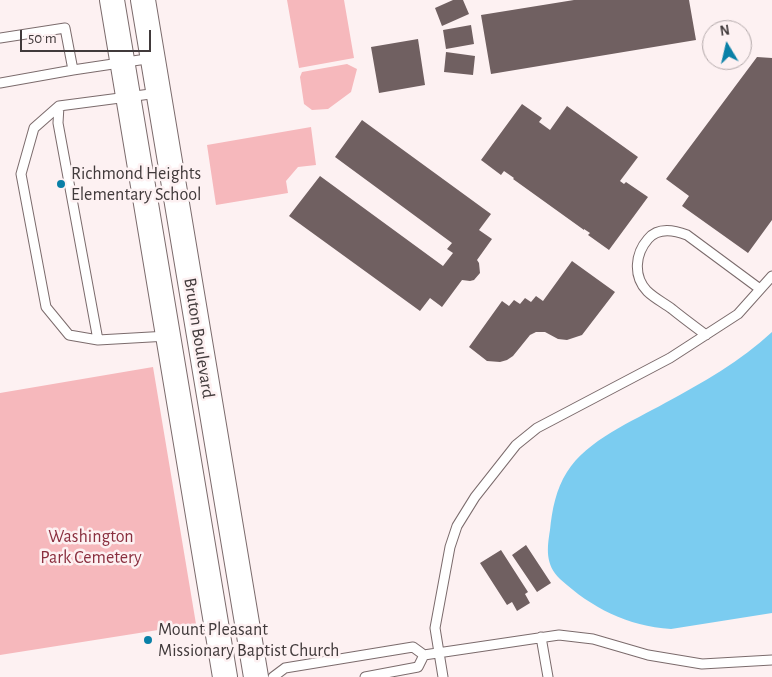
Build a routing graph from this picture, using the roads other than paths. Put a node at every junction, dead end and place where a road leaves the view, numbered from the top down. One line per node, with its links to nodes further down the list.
1 (112, 0): 5 (street, Bruton Boulevard)
2 (143, 0): 4 (street, Bruton Boulevard)
3 (0, 38): 6 (lane)
4 (153, 58): 5 (lane); 8 (street, Bruton Boulevard)
5 (123, 63): 6 (lane); 9 (street, Bruton Boulevard)
6 (73, 70): 7 (lane)
7 (0, 83)
8 (159, 93): 9 (lane); 13 (street, Bruton Boulevard)
9 (129, 98): 10 (lane); 15 (street, Bruton Boulevard)
10 (59, 106): 16 (lane); 16 (lane)
11 (772, 276): 12 (lane)
12 (760, 289): 14 (lane); 14 (lane)
13 (198, 331): 15 (street); 22 (street, Bruton Boulevard)
14 (706, 335): 18 (lane)
15 (168, 336): 16 (lane); 21 (street, Bruton Boulevard)
16 (98, 340)
17 (541, 636): 18 (lane); 20 (lane); 26 (lane)
18 (439, 653): 19 (lane); 25 (lane)
19 (424, 655): 23 (lane); 24 (lane)
20 (772, 660)
21 (225, 677)
22 (256, 677)
23 (273, 677)
24 (365, 677)
25 (443, 677)
26 (548, 677)

